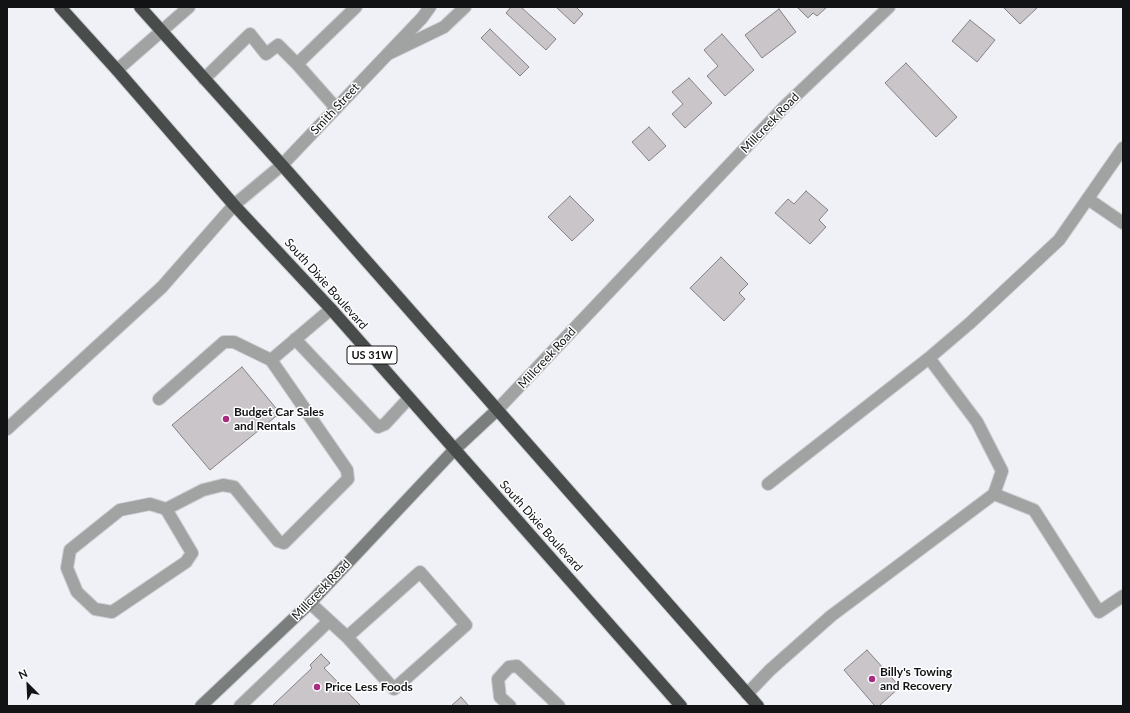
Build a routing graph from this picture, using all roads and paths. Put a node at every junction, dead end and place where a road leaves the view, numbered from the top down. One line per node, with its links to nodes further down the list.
1 (60, 7): 11 (highway, South Dixie Boulevard / US 31W)
2 (140, 7): 8 (highway)
3 (189, 7): 8 (street)
4 (356, 7): 10 (street)
5 (430, 7): 9 (street, Smith Street)
6 (465, 7): 9 (street)
7 (889, 7): 25 (street, Millcreek Road)
8 (161, 32): 11 (street); 12 (highway)
9 (387, 55): 13 (street, Smith Street)
10 (297, 64): 12 (street); 13 (street)
11 (117, 70): 17 (highway, South Dixie Boulevard / US 31W)
12 (204, 79): 15 (highway)
13 (336, 108): 15 (street, Smith Street)
14 (1123, 148): 16 (street)
15 (282, 165): 17 (street, Smith Street); 25 (highway)
16 (1088, 199): 18 (street); 21 (street)
17 (234, 205): 19 (highway, South Dixie Boulevard / US 31W); 26 (street, Smith Street)
18 (1123, 223)
19 (331, 309): 20 (street); 23 (highway, South Dixie Boulevard / US 31W)
20 (295, 339): 22 (street); 23 (street)
21 (929, 358): 28 (street); 29 (street)
22 (271, 360): 24 (street); 30 (street)
23 (409, 398): 27 (highway, South Dixie Boulevard / US 31W)
24 (159, 399)
25 (497, 410): 27 (street, Millcreek Road); 35 (highway)
26 (7, 429)
27 (454, 450): 32 (street, Millcreek Road); 36 (highway, South Dixie Boulevard / US 31W)
28 (768, 484)
29 (994, 494): 31 (street); 35 (street)
30 (166, 509): 30 (street)
31 (1123, 596)
32 (310, 603): 33 (street); 37 (street, Millcreek Road)
33 (330, 621): 34 (street); 38 (street)
34 (347, 637): 34 (street)
35 (747, 694): 41 (highway)
36 (679, 705)
37 (201, 706)
38 (240, 706)
39 (510, 706): 40 (street)
40 (559, 706)
41 (758, 706)

